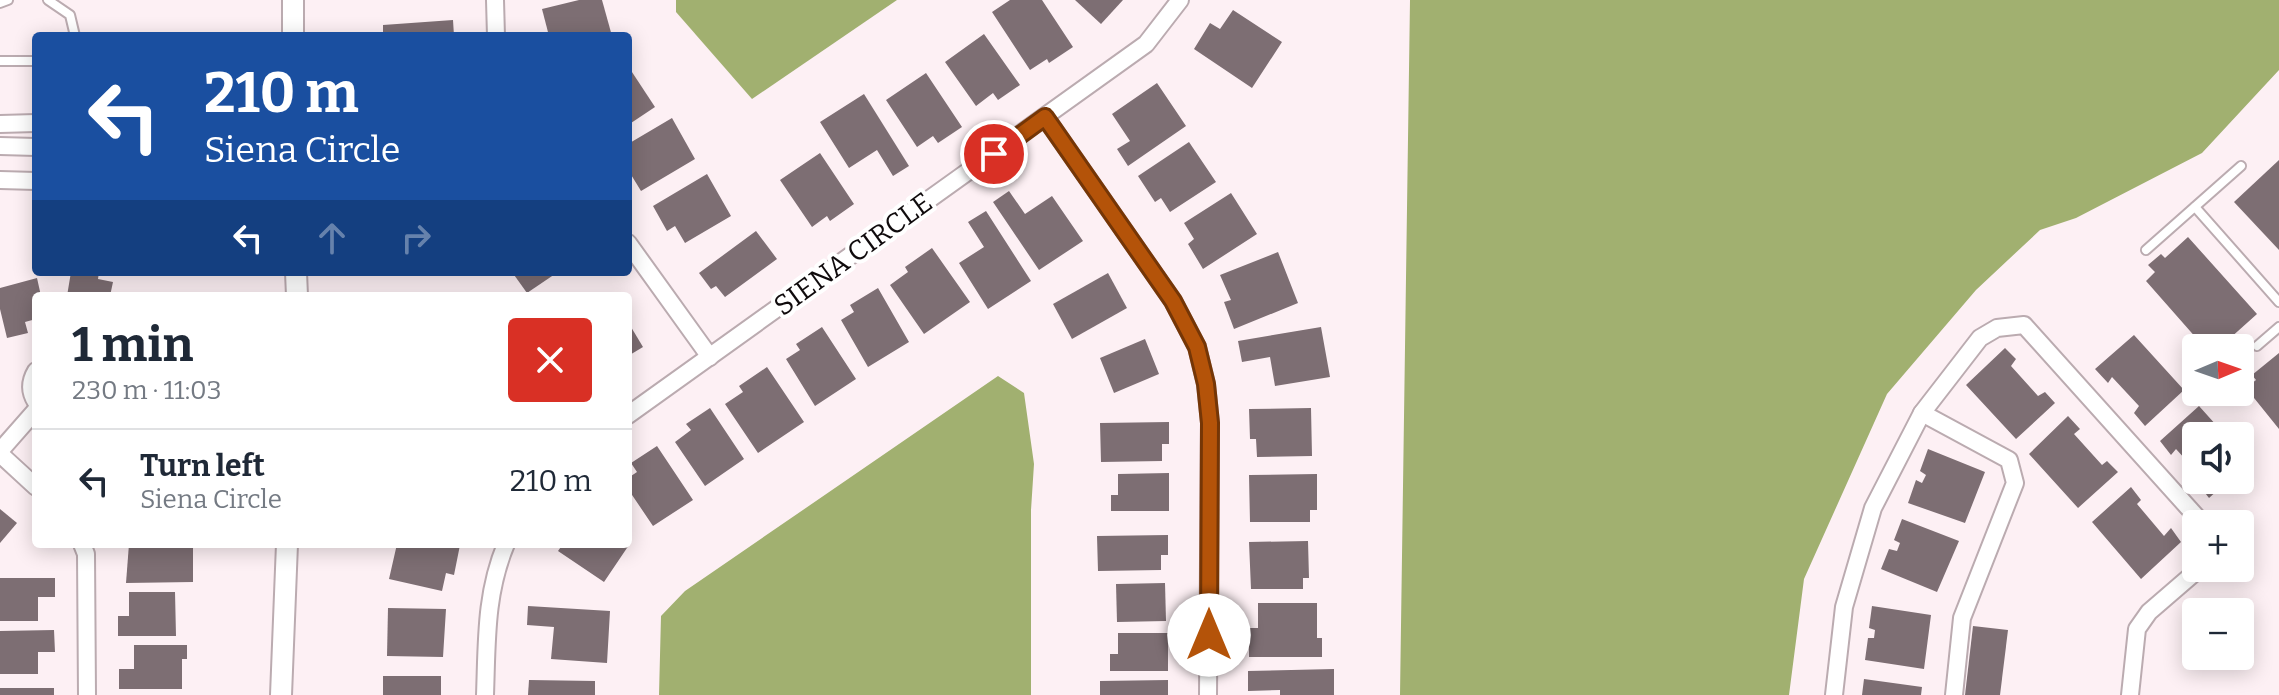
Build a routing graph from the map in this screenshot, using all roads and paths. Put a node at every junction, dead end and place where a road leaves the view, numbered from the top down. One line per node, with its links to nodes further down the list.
1 (8, 0): 6 (lane)
2 (48, 0): 7 (lane)
3 (293, 0): 8 (street)
4 (495, 0): 9 (street)
5 (1180, 0): 12 (street, SIENA CIRCLE)
6 (0, 3)
7 (74, 32)
8 (293, 32)
9 (496, 32)
10 (0, 61): 11 (lane)
11 (32, 61)
12 (1045, 117): 26 (street, SIENA CIRCLE); 40 (street)
13 (32, 123): 14 (street)
14 (0, 124)
15 (0, 146): 16 (street)
16 (32, 147)
17 (2241, 166): 20 (lane)
18 (0, 180): 19 (street)
19 (32, 181)
20 (2195, 207): 22 (lane); 23 (lane)
21 (632, 249): 26 (street)
22 (2146, 250)
23 (2279, 302)
24 (2279, 327): 25 (lane)
25 (2257, 346)
26 (710, 357): 27 (street, SIENA CIRCLE)
27 (632, 412)
28 (1922, 413): 32 (street); 41 (street); 42 (street)
29 (32, 415): 30 (street)
30 (0, 452): 31 (street)
31 (32, 483)
32 (2190, 510)
33 (84, 548): 37 (street)
34 (287, 548): 38 (street)
35 (504, 548): 39 (street)
36 (2184, 582): 43 (street)
37 (87, 695)
38 (281, 695)
39 (485, 695)
40 (1208, 695)
41 (1834, 695)
42 (1954, 695)
43 (2130, 695)

